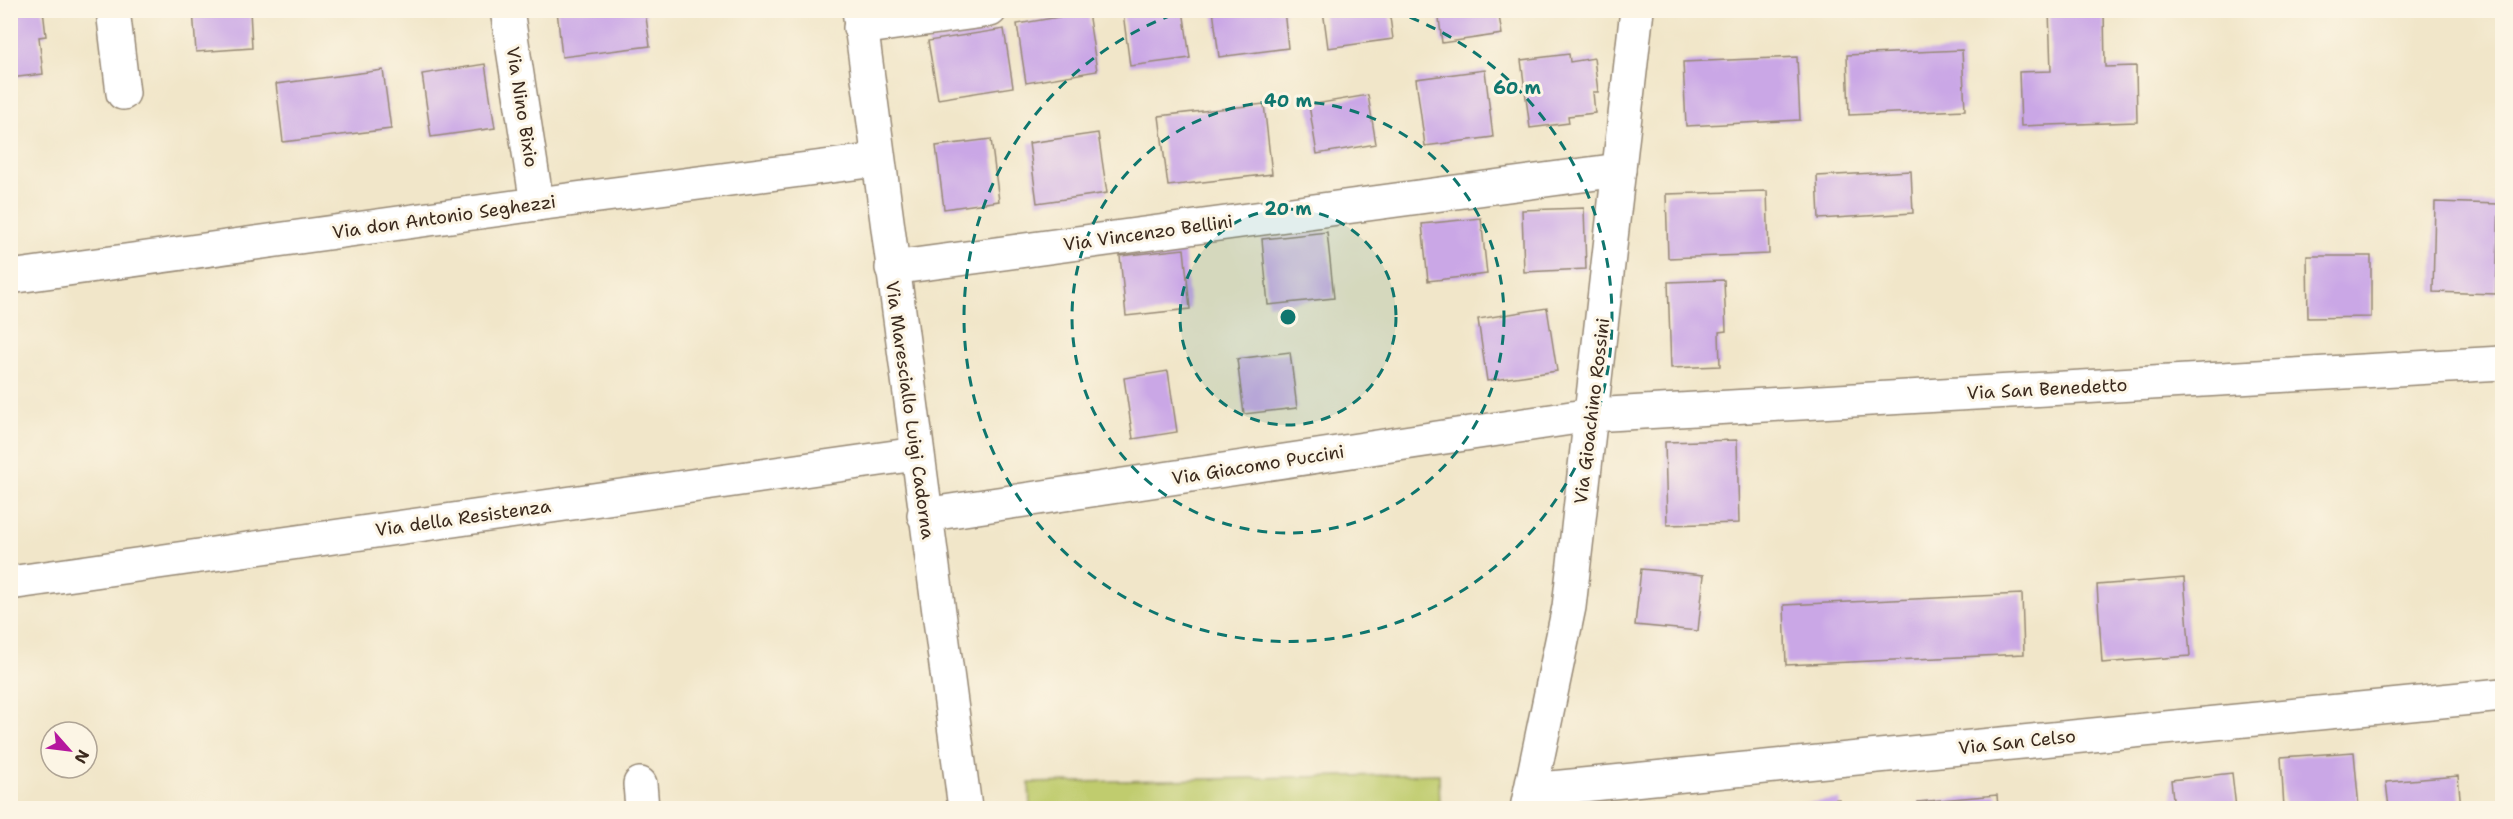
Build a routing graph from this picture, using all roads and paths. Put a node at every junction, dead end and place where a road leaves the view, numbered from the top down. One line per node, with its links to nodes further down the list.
1 (113, 10): 6 (street)
2 (507, 10): 9 (street, Via Nino Bixio)
3 (990, 10): 5 (street)
4 (1637, 10): 8 (street, Via Gioachino Rossini)
5 (859, 20): 7 (street, Via Maresciallo Luigi Cadorna)
6 (123, 93)
7 (877, 160): 9 (street, Via don Antonio Seghezzi); 10 (street, Via Maresciallo Luigi Cadorna)
8 (1619, 170): 10 (street, Via Vincenzo Bellini); 13 (street, Via Gioachino Rossini)
9 (537, 204): 11 (street, Via don Antonio Seghezzi)
10 (892, 268): 14 (street, Via Maresciallo Luigi Cadorna)
11 (10, 277)
12 (2502, 363): 13 (street, Via San Benedetto)
13 (1591, 415): 15 (street, Via Giacomo Puccini); 18 (street, Via Gioachino Rossini)
14 (916, 454): 15 (street, Via Maresciallo Luigi Cadorna); 16 (street, Via della Resistenza)
15 (924, 515): 19 (street, Via Maresciallo Luigi Cadorna)
16 (10, 583)
17 (2502, 695): 18 (street, Via San Celso)
18 (1529, 799)
19 (965, 808)

